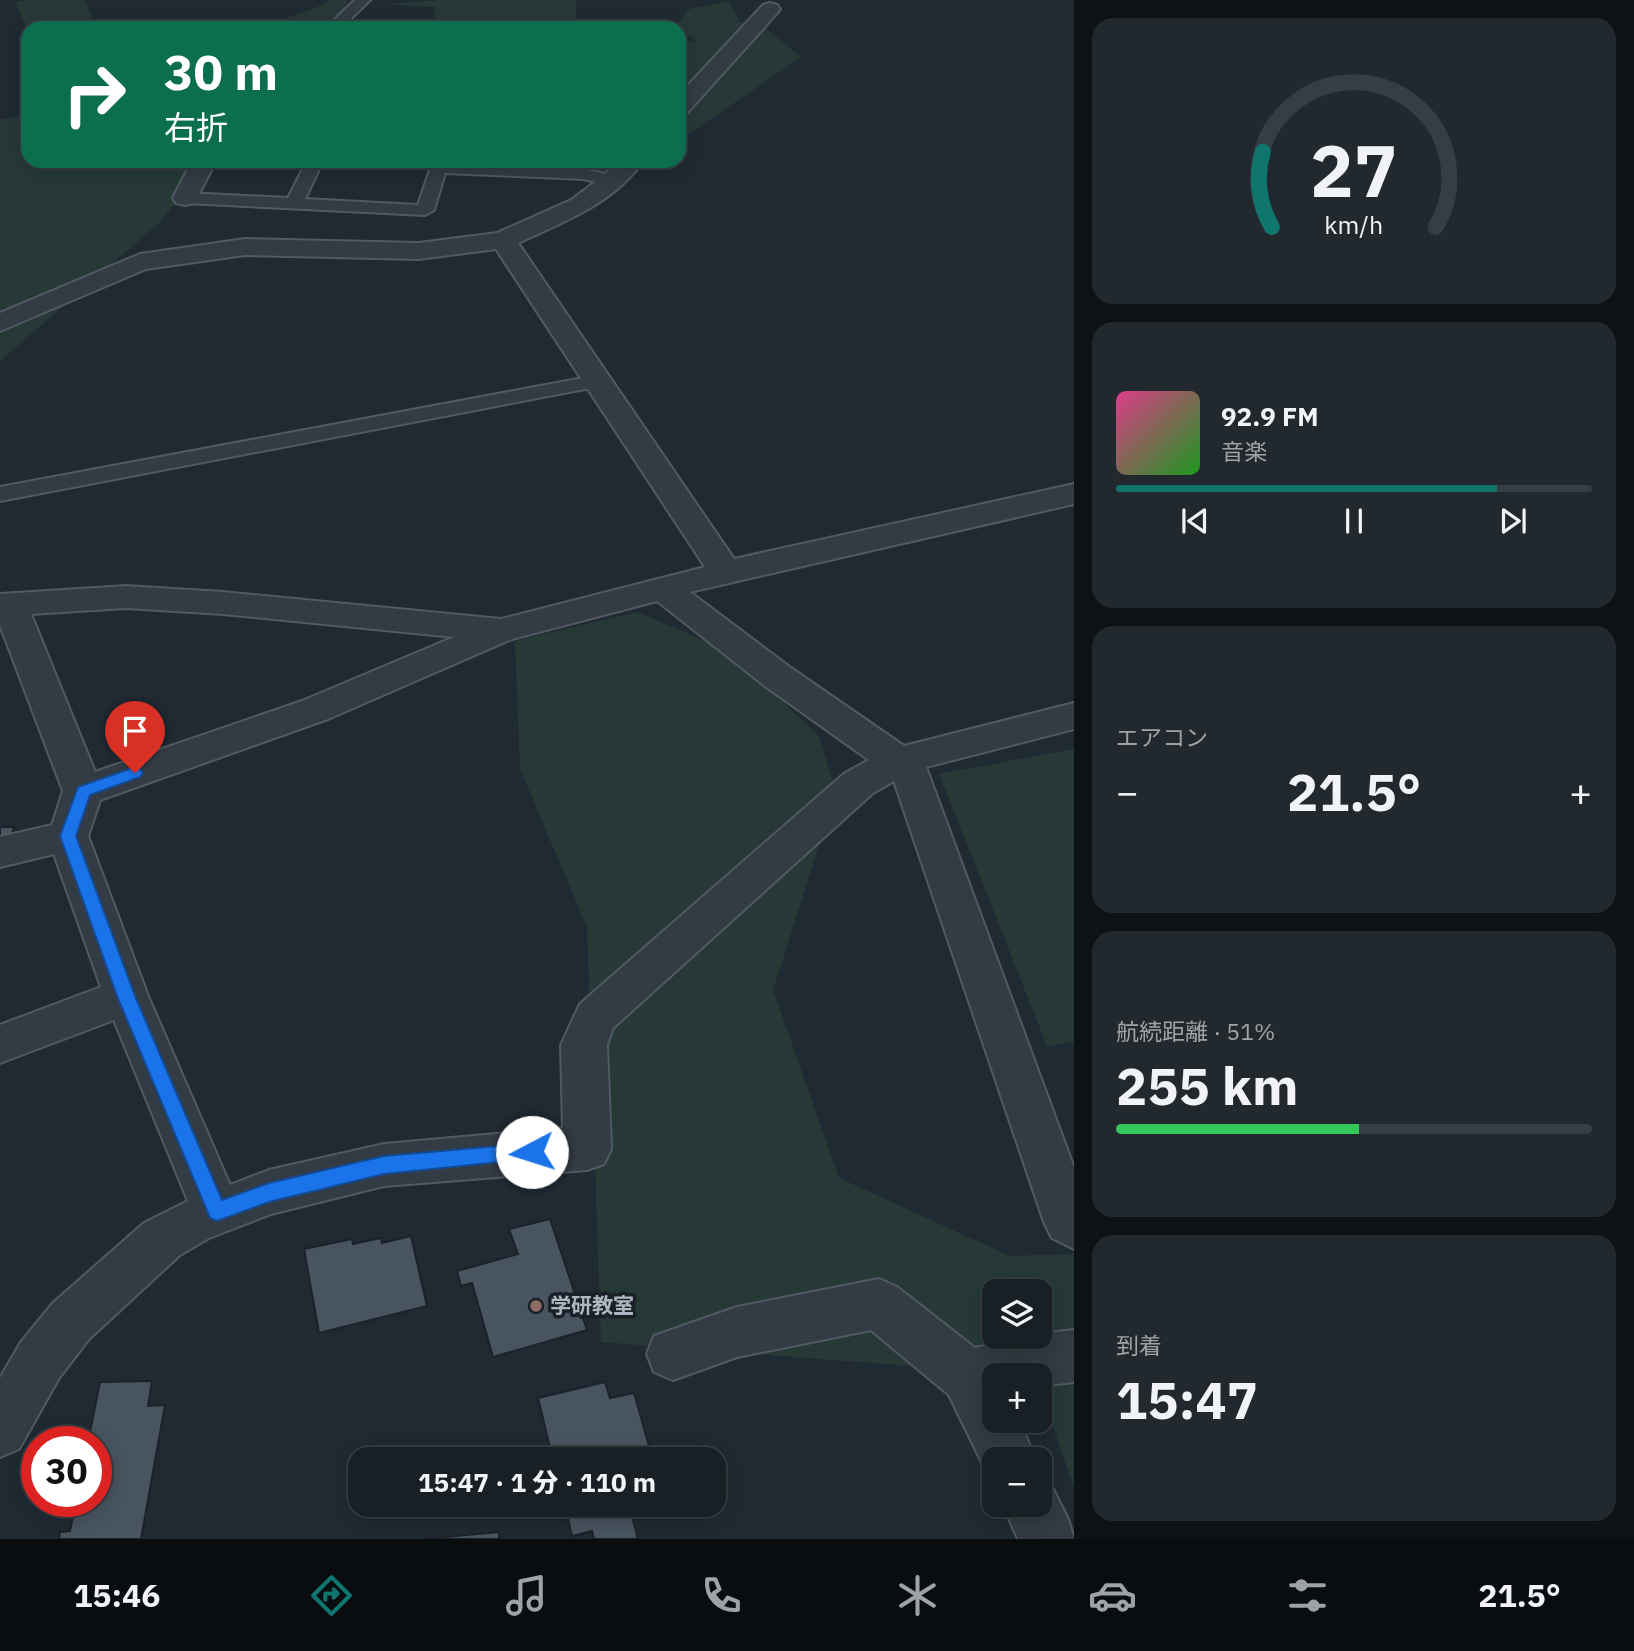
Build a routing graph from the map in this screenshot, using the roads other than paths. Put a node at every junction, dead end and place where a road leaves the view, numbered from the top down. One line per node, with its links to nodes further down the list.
1 (363, 0): 3 (lane)
2 (770, 9): 4 (street)
3 (340, 21)
4 (686, 100)
5 (200, 168): 11 (street)
6 (311, 168): 12 (lane)
7 (439, 168): 12 (lane)
8 (488, 168): 10 (lane)
9 (624, 168): 10 (street)
10 (612, 181): 13 (street)
11 (185, 198): 12 (lane)
12 (294, 204)
13 (503, 240): 14 (street); 15 (street)
14 (0, 323)
15 (599, 381): 16 (lane); 18 (street)
16 (0, 494)
17 (1074, 494): 18 (street)
18 (726, 572): 19 (street)
19 (662, 588): 21 (street); 23 (street)
20 (5, 604): 21 (street); 24 (street)
21 (500, 631): 24 (street)
22 (1074, 716): 23 (street)
23 (898, 761): 29 (street); 30 (street)
24 (83, 791): 25 (street)
25 (68, 836): 26 (street); 27 (street)
26 (0, 852)
27 (126, 996): 28 (street); 29 (street)
28 (0, 1044)
29 (217, 1212): 34 (street)
30 (1074, 1226)
31 (673, 1354): 33 (street)
32 (1074, 1356): 33 (street)
33 (968, 1376): 35 (street)
34 (0, 1430)
35 (1003, 1447)
36 (1037, 1517): 37 (street)
37 (1048, 1539)

